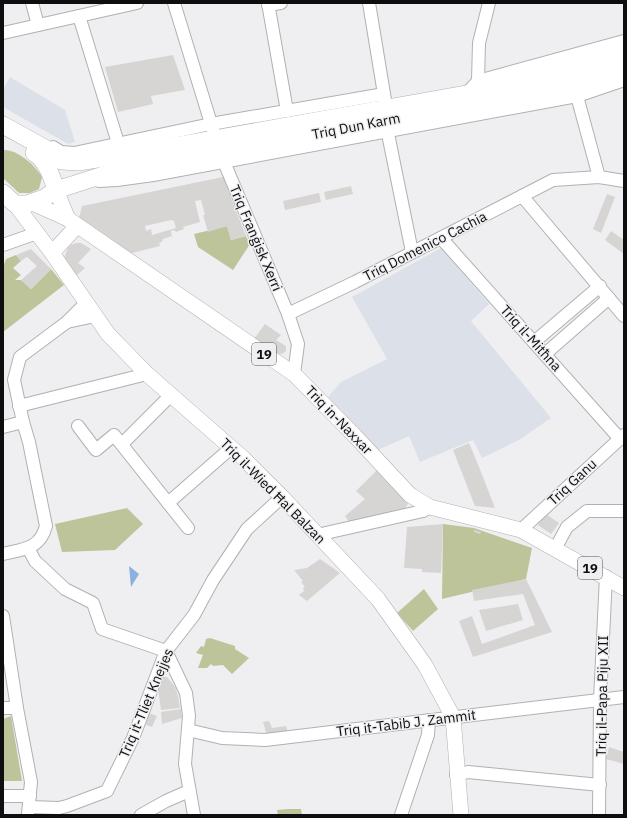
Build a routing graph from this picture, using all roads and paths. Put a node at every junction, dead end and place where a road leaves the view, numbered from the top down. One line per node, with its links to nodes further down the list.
1 (32, 3): 9 (street)
2 (137, 3): 8 (street)
3 (174, 3): 21 (street)
4 (281, 3): 7 (street)
5 (369, 3): 19 (street)
6 (489, 3): 15 (street)
7 (268, 4): 18 (street)
8 (79, 16): 9 (street); 23 (street)
9 (38, 25): 10 (street)
10 (3, 33)
11 (624, 41): 15 (street)
12 (624, 55): 16 (highway, Triq Dun Karm)
13 (624, 71): 19 (highway, Triq Dun Karm)
14 (624, 80): 17 (street, Triq Dun Karm)
15 (478, 81): 16 (street)
16 (466, 94): 19 (highway, Triq Dun Karm)
17 (577, 96): 19 (street, Triq Dun Karm); 27 (street)
18 (287, 111): 19 (street, Triq Dun Karm); 21 (street, Triq Dun Karm)
19 (386, 114): 21 (highway, Triq Dun Karm); 26 (street, Triq Dun Karm); 28 (highway, Triq Dun Karm); 38 (street)
20 (3, 118): 23 (street, Triq Dun Karm)
21 (213, 131): 23 (street, Triq Dun Karm); 25 (highway, Triq Dun Karm)
22 (5, 133): 24 (highway); 25 (highway)
23 (118, 143)
24 (39, 156): 25 (highway, Triq Dun Karm); 30 (highway)
25 (83, 161)
26 (224, 162): 28 (street, Triq Dun Karm); 42 (street, Triq Franġisk Xerri)
27 (599, 177): 29 (street, Triq Domenico Cachia); 31 (street, Triq Domenico Cachia)
28 (87, 181): 30 (highway, Triq Dun Karm)
29 (624, 181)
30 (56, 190): 32 (highway); 33 (main road)
31 (522, 196): 35 (street, Triq Domenico Cachia); 39 (street)
32 (16, 200): 33 (main road, Triq in-Naxxar); 34 (main road, Triq il-Wied Ħal Balzan)
33 (72, 223): 37 (main road); 49 (main road, Triq in-Naxxar / 19)
34 (37, 233): 36 (street); 37 (main road, Triq il-Wied Ħal Balzan)
35 (441, 238): 38 (street, Triq Domenico Cachia); 46 (street, Triq il-Mitħna)
36 (3, 246)
37 (52, 253): 41 (main road, Triq il-Wied Ħal Balzan)
38 (411, 253): 42 (street, Triq Domenico Cachia)
39 (600, 286): 40 (street); 46 (street)
40 (609, 298): 43 (street); 47 (street)
41 (86, 303): 44 (main road, Triq il-Wied Ħal Balzan); 45 (street)
42 (288, 314): 49 (street)
43 (623, 314)
44 (95, 316): 45 (street); 48 (main road, Triq il-Wied Ħal Balzan)
45 (67, 322): 51 (street)
46 (534, 342): 47 (street, Triq il-Mitħna)
47 (545, 354): 55 (street, Triq il-Mitħna)
48 (147, 374): 50 (main road, Triq il-Wied Ħal Balzan); 51 (street)
49 (294, 374): 60 (main road, Triq in-Naxxar / 19)
50 (171, 395): 56 (street); 57 (main road, Triq il-Wied Ħal Balzan)
51 (19, 406): 52 (street)
52 (23, 422): 54 (street); 65 (street)
53 (78, 426): 56 (street)
54 (3, 427)
55 (622, 437): 63 (street, Triq Ganu)
56 (122, 444): 59 (street)
57 (231, 448): 58 (main road, Triq il-Wied Ħal Balzan); 59 (street)
58 (282, 497): 64 (main road, Triq il-Wied Ħal Balzan); 71 (street, Triq it-Tliet Knejjes)
59 (168, 503): 62 (street)
60 (430, 507): 63 (main road, Triq in-Naxxar / 19); 64 (street)
61 (624, 511): 66 (street)
62 (188, 528)
63 (521, 530): 66 (main road, Triq in-Naxxar / 19)
64 (317, 535): 77 (main road, Triq il-Wied Ħal Balzan)
65 (28, 548): 67 (street); 71 (street)
66 (555, 549): 68 (main road, Triq in-Naxxar / 19)
67 (3, 554)
68 (606, 576): 69 (main road, Triq in-Naxxar / 19); 74 (street, Triq il-Papa Piju XII)
69 (624, 588)
70 (3, 616): 72 (street)
71 (166, 651): 79 (street); 85 (street, Triq it-Tliet Knejjes)
72 (6, 654): 76 (street)
73 (624, 697): 74 (street, Triq it-Tabib J. Zammit)
74 (600, 700): 77 (street, Triq it-Tabib J. Zammit); 81 (street, Triq il-Papa Piju XII)
75 (3, 708): 76 (street)
76 (17, 708): 84 (street)
77 (453, 717): 78 (street, Triq it-Tabib J. Zammit); 80 (main road, Triq il-Wied Ħal Balzan)
78 (430, 720): 79 (street, Triq it-Tabib J. Zammit); 88 (street)
79 (188, 730): 82 (street)
80 (456, 774): 81 (street); 89 (main road, Triq il-Wied Ħal Balzan)
81 (600, 785): 90 (street, Triq il-Papa Piju XII)
82 (189, 791): 86 (street); 87 (street)
83 (3, 796): 84 (street, Triq it-Tliet Knejjes)
84 (29, 810): 85 (street, Triq it-Tliet Knejjes)
85 (57, 811)
86 (141, 815)
87 (194, 815)
88 (401, 815)
89 (461, 815)
90 (600, 815)

